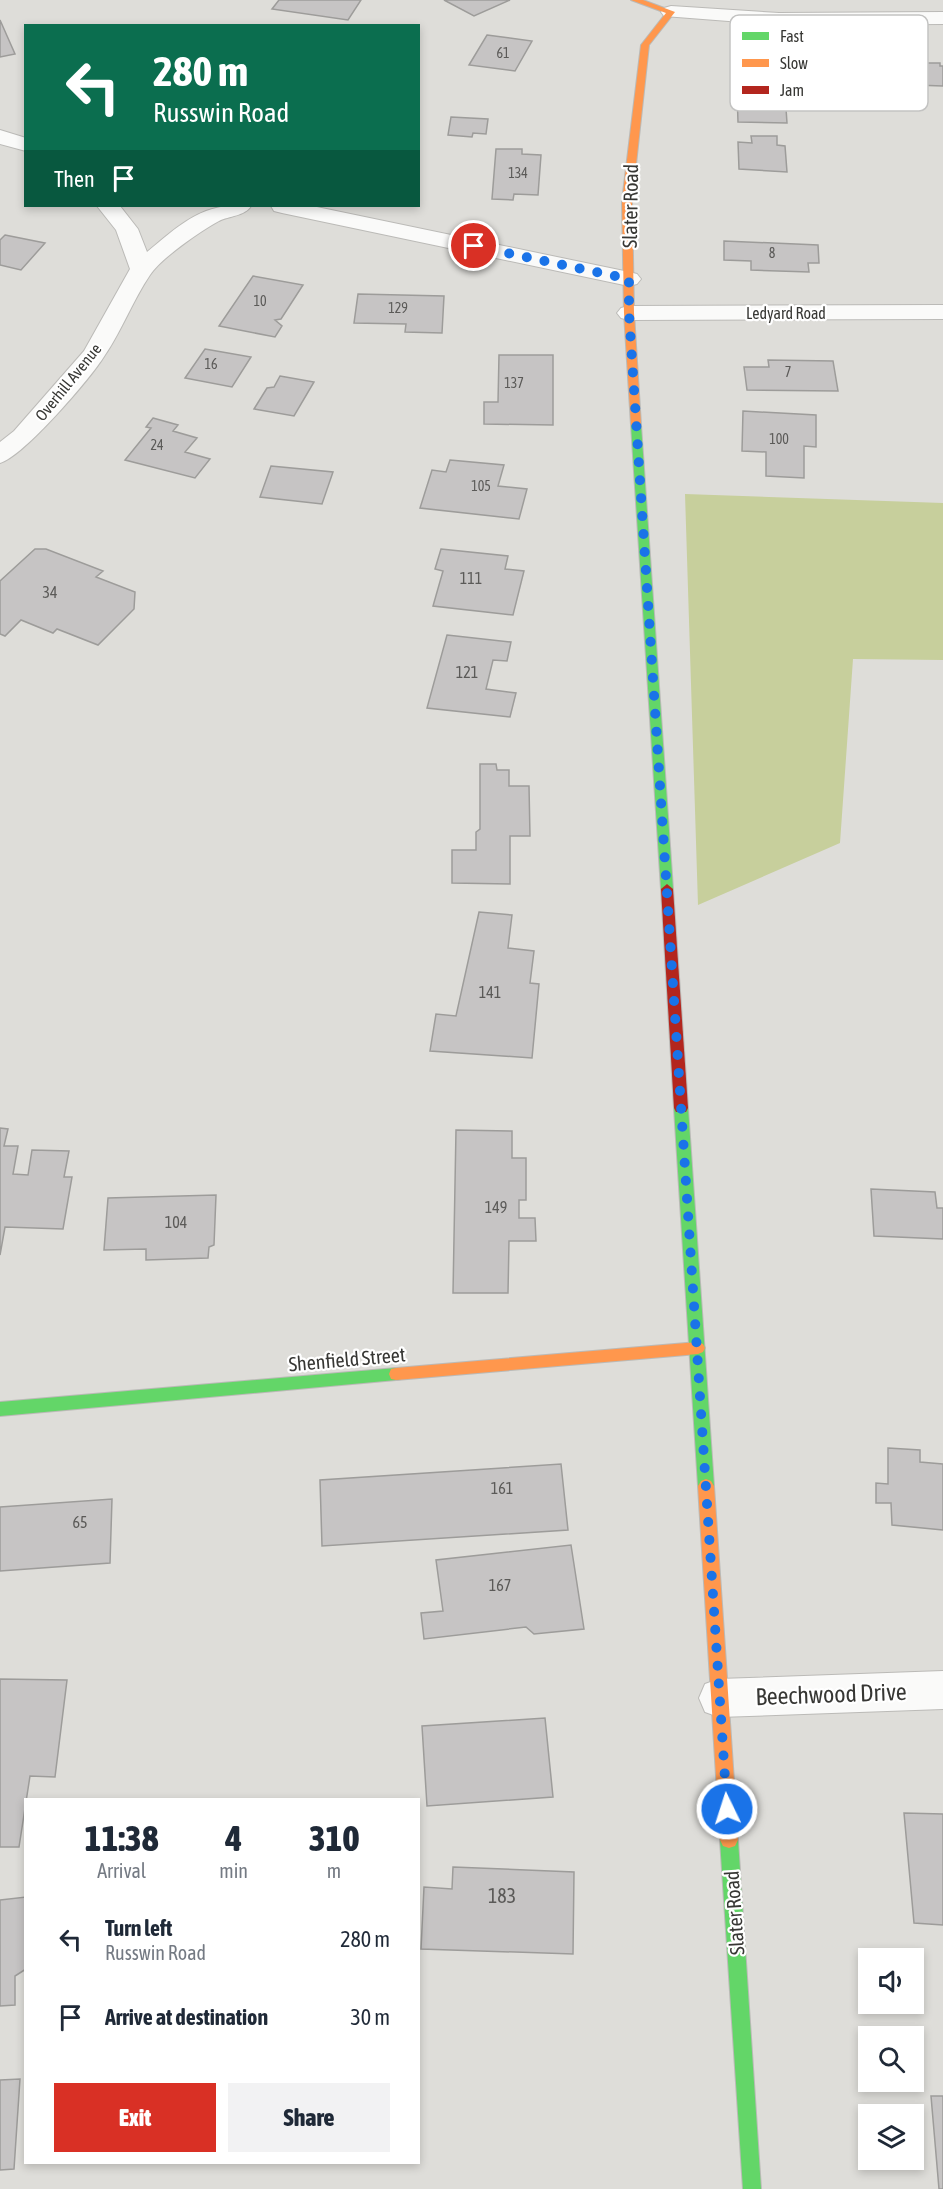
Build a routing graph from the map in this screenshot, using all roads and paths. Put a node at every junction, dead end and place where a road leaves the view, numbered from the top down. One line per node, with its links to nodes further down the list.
1 (635, 0): 2 (main road)
2 (678, 6): 3 (street); 12 (main road, Slater Road)
3 (748, 15)
4 (928, 18): 5 (street)
5 (943, 18)
6 (0, 137): 7 (street)
7 (24, 144)
8 (109, 207): 11 (street)
9 (237, 207): 11 (street, Overhill Avenue)
10 (287, 207): 12 (street)
11 (142, 269): 15 (street, Overhill Avenue)
12 (629, 279): 14 (main road, Slater Road)
13 (943, 312): 14 (street, Ledyard Road)
14 (629, 313): 16 (main road, Slater Road)
15 (0, 455)
16 (698, 1348): 17 (main road, Shenfield Street); 19 (main road, Slater Road)
17 (0, 1409)
18 (943, 1690): 19 (street, Beechwood Drive)
19 (719, 1698): 20 (main road, Slater Road)
20 (752, 2189)

